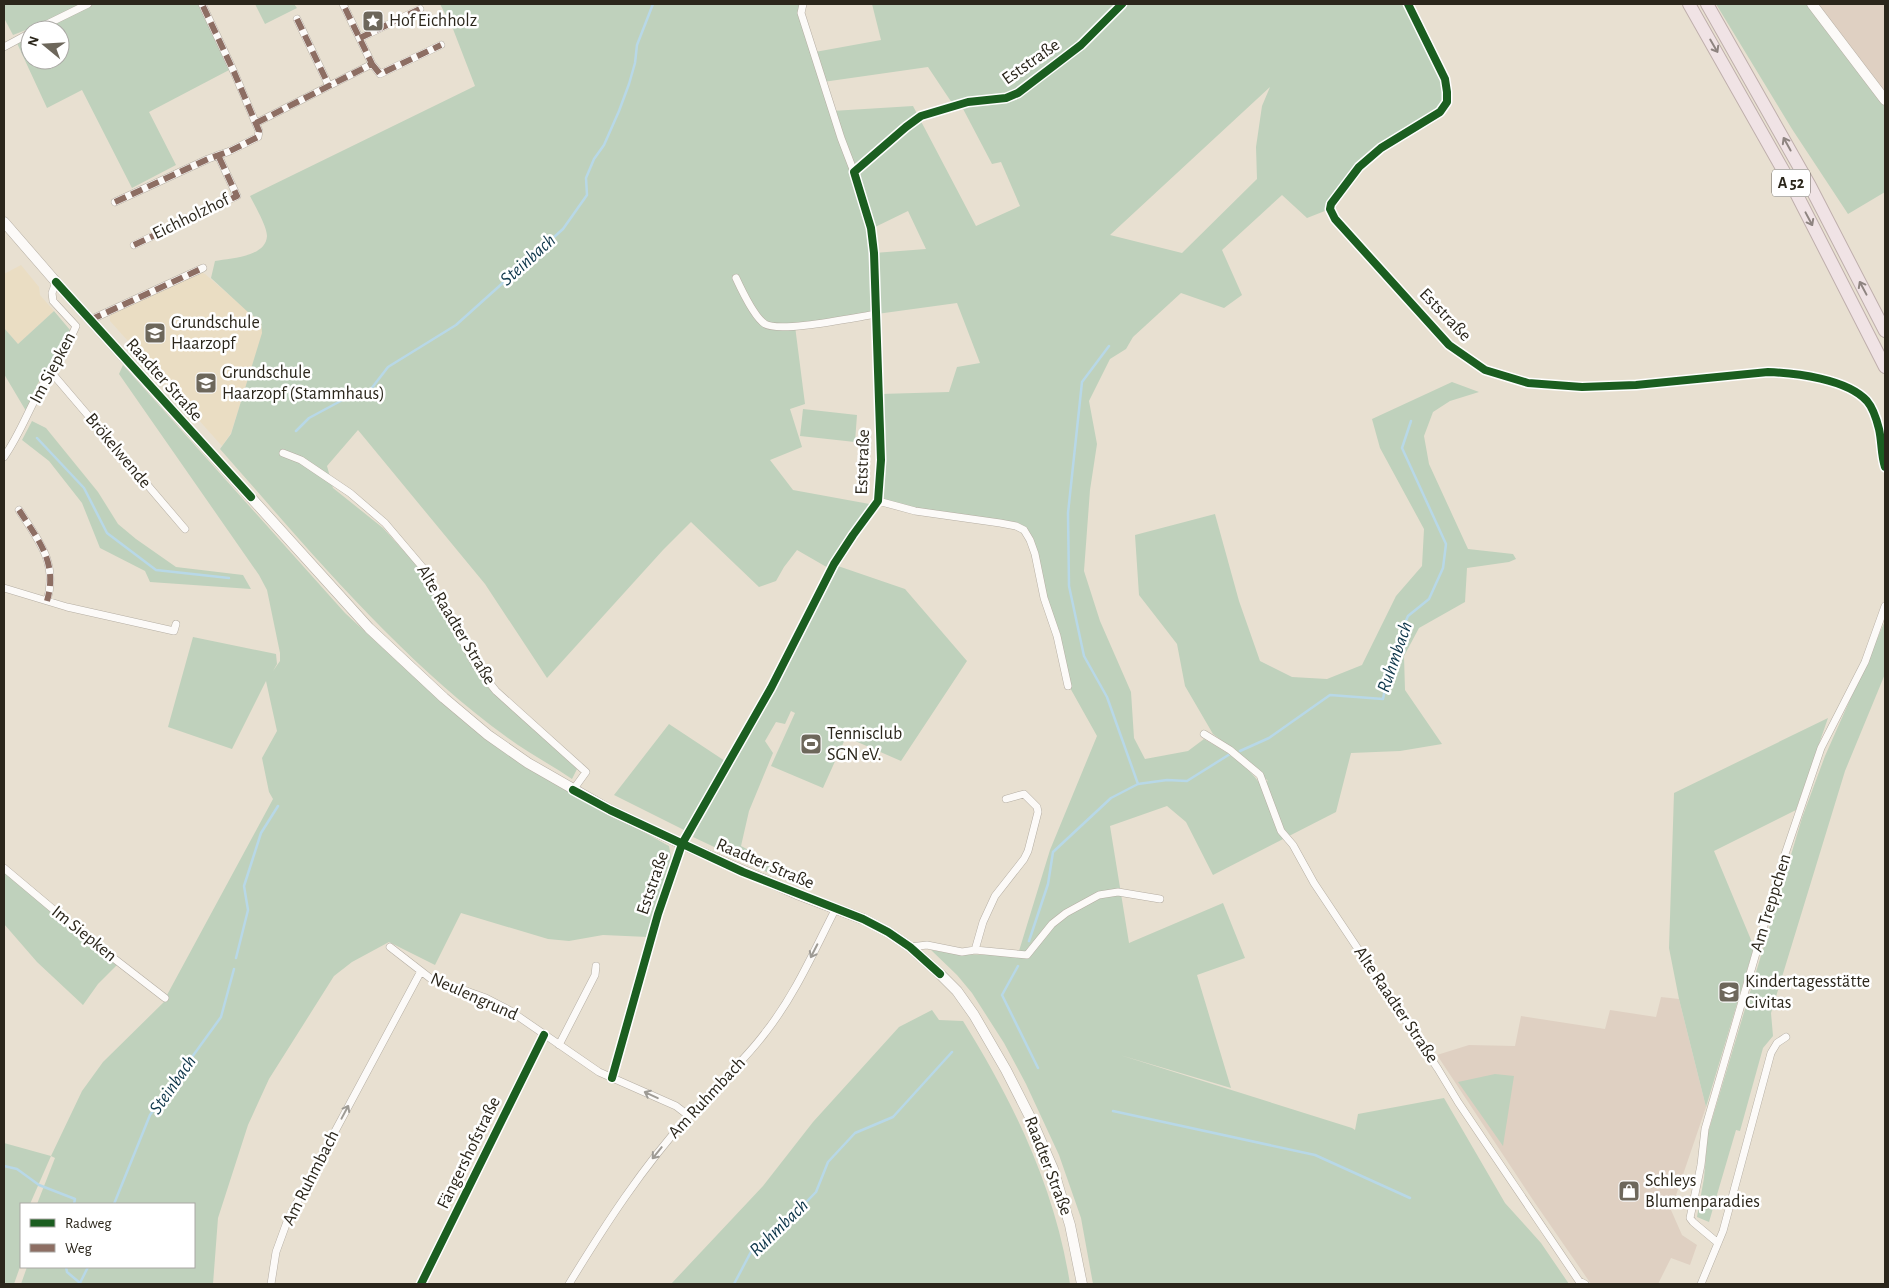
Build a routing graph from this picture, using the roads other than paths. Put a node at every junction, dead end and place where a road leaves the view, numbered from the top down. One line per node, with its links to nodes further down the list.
1 (88, 4): 12 (street)
2 (202, 4): 20 (street)
3 (343, 4): 14 (street)
4 (803, 4): 22 (street, Eststraße)
5 (1122, 4): 22 (street, Eststraße)
6 (1408, 4): 35 (street, Eststraße)
7 (1689, 4): 32 (highway, A 52, one-way to 32)
8 (1707, 4): 31 (highway, A 52, one-way to 8)
9 (1812, 4): 19 (main road)
10 (420, 9): 14 (street)
11 (298, 19): 18 (street)
12 (55, 20)
13 (20, 38): 16 (street)
14 (360, 38): 17 (street)
15 (441, 45): 17 (street)
16 (4, 47)
17 (372, 64): 18 (street)
18 (329, 86): 20 (street)
19 (1885, 100)
20 (256, 123): 21 (street)
21 (218, 155): 23 (street); 25 (street, Eichholzhof)
22 (854, 172): 29 (street, Eststraße)
23 (115, 202)
24 (4, 222): 28 (main road, Raadter Straße)
25 (134, 244)
26 (203, 268): 30 (street)
27 (736, 278): 29 (street)
28 (56, 282): 30 (main road, Raadter Straße); 33 (street, Im Siepken)
29 (876, 314): 38 (street, Eststraße)
30 (90, 320): 47 (main road, Raadter Straße)
31 (1885, 331)
32 (1885, 367)
33 (51, 372): 36 (street, Im Siepken); 40 (street, Brökelwende)
34 (283, 453): 47 (street, Alte Raadter Straße)
35 (1884, 455): 37 (street)
36 (4, 456)
37 (1885, 467)
38 (878, 501): 45 (street, Eststraße); 49 (street, Eststraße)
39 (19, 510): 42 (street)
40 (185, 529)
41 (4, 588): 42 (street)
42 (47, 601): 44 (street)
43 (1885, 606): 64 (street, Am Treppchen)
44 (176, 624)
45 (1068, 686)
46 (1204, 734): 69 (street, Alte Raadter Straße)
47 (573, 790): 49 (main road, Raadter Straße)
48 (1006, 799): 55 (street)
49 (682, 844): 52 (main road, Raadter Straße); 62 (street, Eststraße)
50 (4, 868): 58 (street, Im Siepken)
51 (1160, 899): 55 (street)
52 (836, 908): 54 (main road, Raadter Straße); 63 (street, Am Ruhmbach, one-way to 63)
53 (390, 947): 57 (street, Neulengrund)
54 (910, 947): 55 (street); 68 (main road, Raadter Straße)
55 (975, 950)
56 (596, 966): 61 (street)
57 (421, 971): 59 (street, Neulengrund); 65 (street, Am Ruhmbach, one-way to 57)
58 (165, 998)
59 (544, 1035): 61 (street, Neulengrund); 66 (street, Fängershofstraße)
60 (1786, 1037): 64 (street)
61 (559, 1045): 62 (street, Neulengrund)
62 (612, 1078): 63 (street, Neulengrund, one-way to 62)
63 (689, 1116): 67 (street, Am Ruhmbach, one-way to 67)
64 (1718, 1243): 70 (street)
65 (272, 1284)
66 (421, 1284)
67 (569, 1284)
68 (1082, 1284)
69 (1584, 1284)
70 (1701, 1284)

